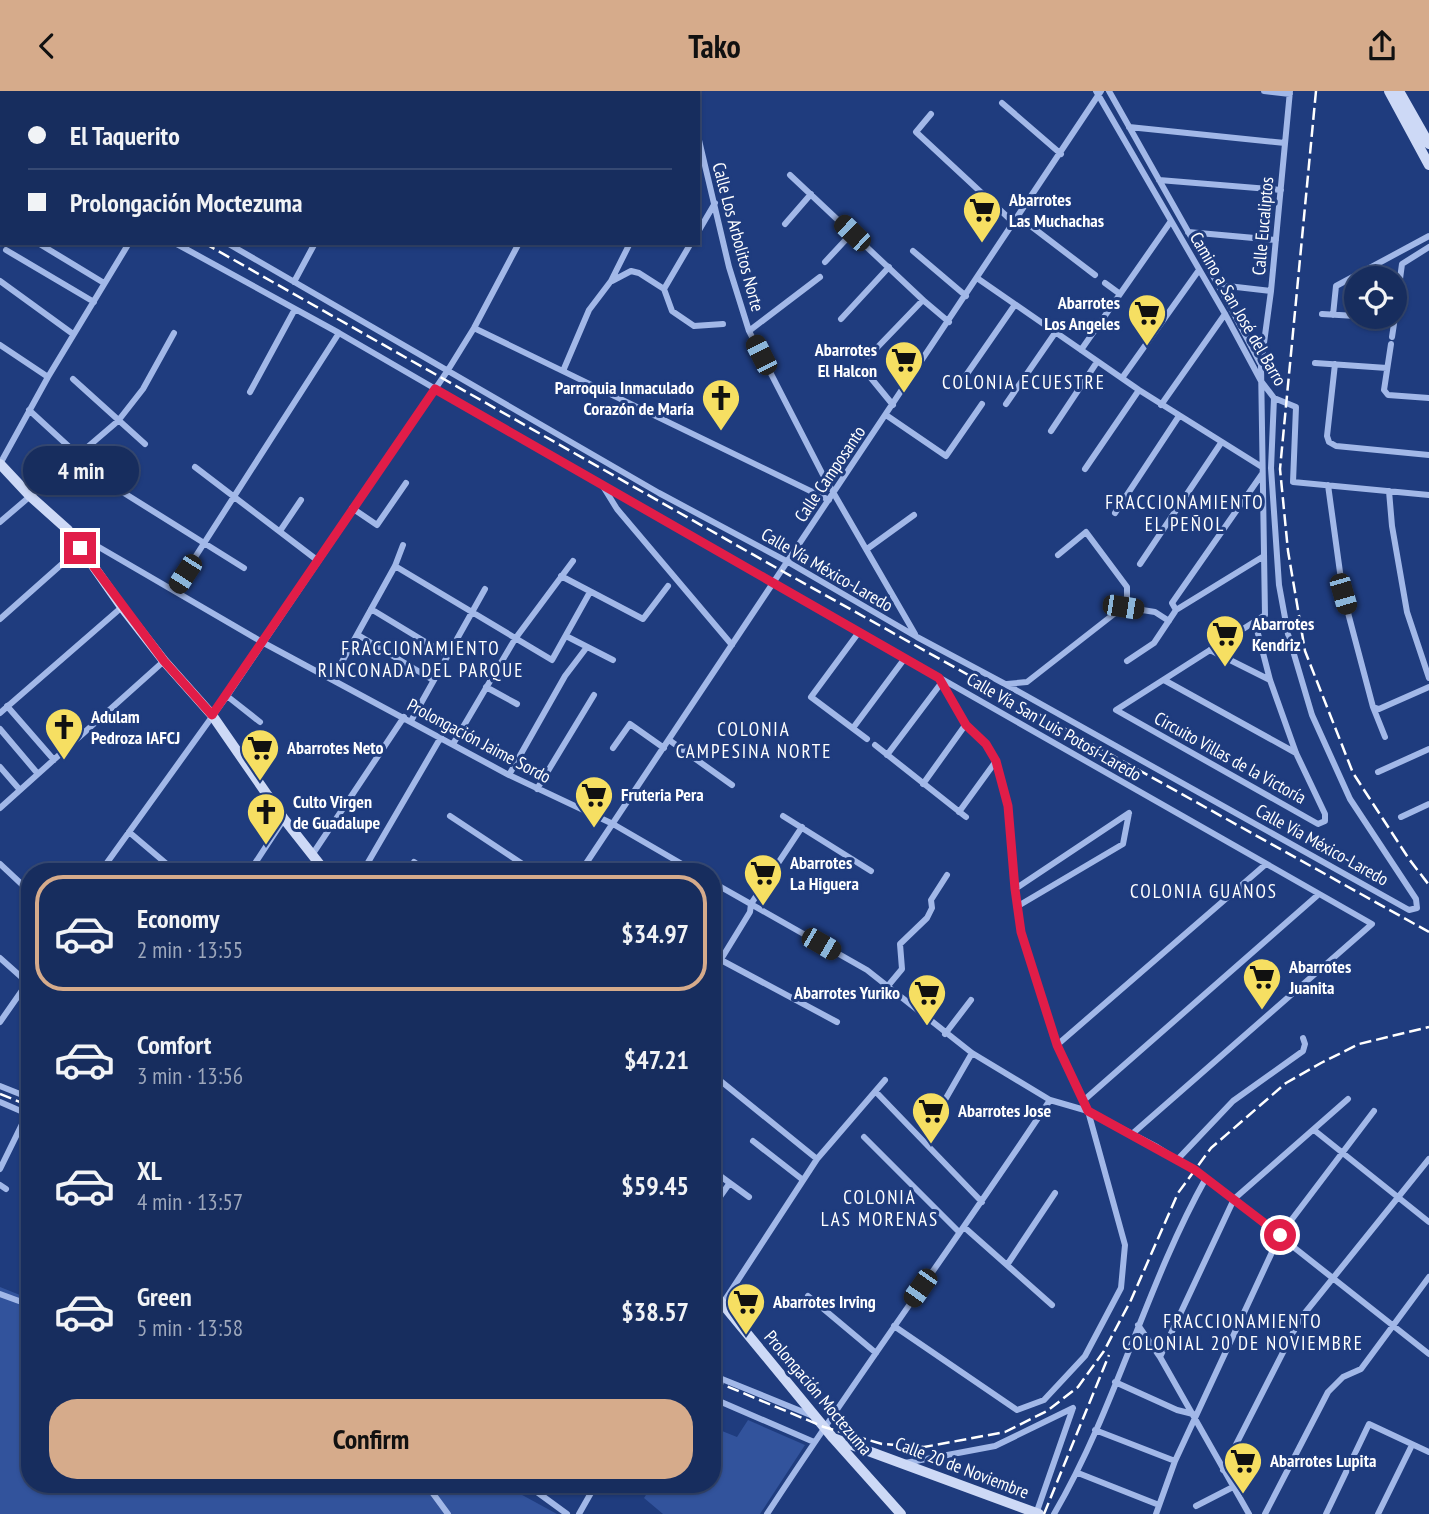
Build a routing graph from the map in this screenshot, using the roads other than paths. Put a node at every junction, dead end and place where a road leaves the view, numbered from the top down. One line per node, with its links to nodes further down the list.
1 (1109, 91): 9 (street, Camino a San José del Barro)
2 (1264, 91): 5 (street)
3 (1389, 91): 14 (main road)
4 (1399, 91): 11 (main road)
5 (1290, 92): 10 (street, Calle Eucaliptos)
6 (1099, 93): 12 (street, Calle Camposanto); 21 (street, Camino a San José del Barro)
7 (1002, 103): 12 (street)
8 (931, 114): 20 (street)
9 (1129, 127): 10 (street); 16 (street, Camino a San José del Barro)
10 (1285, 143): 17 (street, Calle Eucaliptos)
11 (1429, 145)
12 (1061, 154): 20 (street, Calle Camposanto)
13 (700, 155): 19 (street, Calle Los Arbolitos Norte)
14 (1429, 165)
15 (790, 175): 18 (street)
16 (1159, 180): 17 (street); 24 (street, Camino a San José del Barro)
17 (1280, 190): 27 (street, Calle Eucaliptos)
18 (811, 194): 22 (street); 25 (street)
19 (715, 203): 23 (street); 70 (street, Calle Los Arbolitos Norte)
20 (1017, 220): 44 (street); 46 (street, Calle Camposanto)
21 (1171, 221): 43 (street, Camino a San José del Barro); 55 (street)
22 (785, 223)
23 (700, 229)
24 (1188, 232): 27 (street); 52 (street, Camino a San José del Barro)
25 (852, 233): 40 (street); 42 (street)
26 (1429, 236): 39 (street)
27 (1276, 240): 54 (street, Calle Eucaliptos)
28 (41, 245): 50 (street)
29 (128, 245): 50 (street)
30 (178, 245): 60 (street, Calle Vía San Luis Potosí-Laredo)
31 (230, 245): 49 (street, Calle Vía México-Laredo)
32 (313, 245): 49 (street)
33 (516, 245): 68 (street)
34 (629, 245): 48 (street)
35 (690, 245): 53 (street)
36 (1429, 247): 41 (street)
37 (6, 250): 58 (street)
38 (913, 251): 56 (street)
39 (1395, 253): 41 (street); 63 (street)
40 (825, 262)
41 (1402, 264)
42 (889, 267): 57 (street); 65 (street)
43 (1199, 270): 61 (street, Camino a San José del Barro); 87 (street)
44 (1095, 275)
45 (820, 277): 70 (street)
46 (977, 278): 56 (street, Calle Camposanto); 59 (street)
47 (0, 281): 74 (street)
48 (611, 281): 53 (street); 84 (street)
49 (294, 282): 83 (street, Calle Vía México-Laredo)
50 (104, 283): 58 (street)
51 (1105, 283): 55 (street)
52 (1219, 285): 54 (street); 81 (street, Camino a San José del Barro)
53 (664, 289): 67 (street)
54 (1271, 291): 81 (street, Calle Eucaliptos)
55 (1120, 294): 76 (street)
56 (966, 296): 66 (street, Calle Camposanto)
57 (923, 300): 66 (street); 77 (street)
58 (94, 302): 74 (street)
59 (1014, 306): 73 (street); 89 (street)
60 (295, 309): 72 (street, Calle Vía San Luis Potosí-Laredo); 93 (street)
61 (1225, 314): 90 (street, Camino a San José del Barro); 99 (street)
62 (1322, 314): 63 (street)
63 (1334, 314): 64 (street)
64 (1344, 315)
65 (841, 319)
66 (949, 321): 98 (street, Calle Camposanto)
67 (723, 324)
68 (474, 328): 83 (street); 84 (street)
69 (1393, 329): 82 (street)
70 (749, 331): 117 (street, Calle Los Arbolitos Norte)
71 (174, 333): 103 (street)
72 (339, 333): 91 (street, Calle Vía San Luis Potosí-Laredo); 120 (street)
73 (1055, 333): 76 (street); 97 (street)
74 (73, 334): 86 (street)
75 (0, 345): 86 (street)
76 (1081, 350): 78 (street)
77 (869, 356)
78 (1097, 362): 87 (street); 104 (street)
79 (1315, 363): 80 (street)
80 (1335, 364): 82 (street); 108 (street)
81 (1261, 365): 90 (street, Calle Eucaliptos)
82 (1387, 368): 95 (street)
83 (448, 370): 91 (street); 137 (street, Calle Vía México-Laredo)
84 (563, 371): 122 (street)
85 (866, 372): 98 (street)
86 (48, 377): 100 (street)
87 (1122, 378): 92 (street)
88 (73, 379): 103 (street)
89 (962, 381)
90 (1261, 381): 94 (street, Camino a San José del Barro); 112 (street, Calle Eucaliptos)
91 (435, 389): 115 (street, Calle Vía San Luis Potosí-Laredo); 123 (street)
92 (1139, 390): 99 (street); 111 (street)
93 (250, 392)
94 (1274, 398): 114 (street); 141 (street, Camino a San José del Barro)
95 (1429, 398)
96 (982, 404): 101 (street)
97 (1006, 404)
98 (893, 405): 101 (street, Calle Camposanto)
99 (1161, 405): 102 (street)
100 (29, 410): 107 (street); 109 (street)
101 (886, 415): 117 (street, Calle Camposanto)
102 (1179, 417): 105 (street); 124 (street)
103 (118, 421): 106 (street); 107 (street)
104 (1051, 431)
105 (1222, 443): 112 (street); 138 (street)
106 (145, 444)
107 (78, 455): 119 (street); 129 (street)
108 (1429, 455)
109 (0, 464): 119 (main road)
110 (195, 467): 120 (street)
111 (1085, 469)
112 (1263, 471): 134 (street, Calle Eucaliptos); 152 (street)
113 (406, 483): 123 (street)
114 (1328, 485): 116 (street); 185 (street)
115 (603, 486): 144 (street, Calle Vía San Luis Potosí-Laredo); 164 (street)
116 (1390, 491): 118 (street); 173 (street)
117 (835, 493): 122 (street, Calle Camposanto); 132 (street, Calle Los Arbolitos Norte)
118 (1429, 495)
119 (30, 496): 126 (street); 127 (main road)
120 (235, 498): 128 (street); 129 (street)
121 (301, 500): 128 (street)
122 (830, 500): 137 (street, Calle Camposanto)
123 (352, 508): 135 (street)
124 (1115, 513)
125 (914, 515): 132 (street)
126 (0, 523)
127 (68, 530): 131 (main road); 147 (street, Prolongación Jaime Sordo)
128 (280, 531): 135 (street)
129 (205, 542): 140 (street); 147 (street)
130 (403, 545): 139 (street)
131 (80, 548): 149 (main road); 155 (street)
132 (867, 549): 161 (street, Calle Los Arbolitos Norte)
133 (1058, 555): 150 (street)
134 (1264, 556): 142 (street, Calle Eucaliptos); 152 (street)
135 (317, 560): 163 (street)
136 (573, 561): 143 (street)
137 (788, 562): 144 (street, Calle Camposanto); 161 (street, Calle Vía México-Laredo)
138 (1140, 564)
139 (395, 566): 151 (street); 153 (street)
140 (244, 568)
141 (1278, 571): 142 (street); 245 (street, Camino a San José del Barro)
142 (1264, 572): 154 (street, Calle Eucaliptos)
143 (561, 576): 148 (street); 162 (street)
144 (774, 583): 158 (street, Calle Vía San Luis Potosí-Laredo); 164 (street, Calle Camposanto)
145 (667, 586): 148 (street)
146 (485, 589): 153 (street)
147 (174, 590): 163 (street, Prolongación Jaime Sordo)
148 (590, 592): 160 (street)
149 (122, 607): 170 (main road); 184 (street)
150 (1123, 607): 156 (street); 178 (street)
151 (371, 609): 159 (street); 167 (street)
152 (1176, 610): 156 (street)
153 (471, 613): 162 (street); 167 (street)
154 (1265, 615): 157 (street, Circuito Villas de la Victoría)
155 (0, 619)
156 (1169, 621): 171 (street)
157 (1255, 622): 166 (street, Circuito Villas de la Victoría); 177 (street, Circuito Villas de la Victoría)
158 (859, 632): 168 (street, Calle Vía San Luis Potosí-Laredo); 192 (street)
159 (358, 635): 172 (street); 174 (street)
160 (566, 636): 162 (street); 165 (street)
161 (917, 637): 178 (street, Calle Vía México-Laredo)
162 (516, 639): 179 (street)
163 (262, 642): 172 (street, Prolongación Jaime Sordo); 182 (street)
164 (732, 645): 197 (street, Calle Camposanto)
165 (587, 647): 169 (street); 210 (street)
166 (1210, 650): 176 (street, Circuito Villas de la Victoría); 177 (street)
167 (447, 655): 174 (street)
168 (905, 659): 175 (street, Calle Vía San Luis Potosí-Laredo); 192 (street)
169 (613, 660)
170 (164, 661): 187 (main road); 205 (street)
171 (1127, 661)
172 (333, 678): 188 (street, Prolongación Jaime Sordo)
173 (1429, 678)
174 (433, 680): 189 (street)
175 (941, 680): 191 (street); 204 (street); 236 (street, Calle Vía San Luis Potosí-Laredo)
176 (1164, 680): 203 (street); 203 (street, Circuito Villas de la Victoría)
177 (1270, 680): 203 (street, Circuito Villas de la Victoría)
178 (1005, 684): 245 (street, Calle Vía México-Laredo)
179 (486, 687): 183 (street); 198 (street)
180 (1429, 687): 185 (street)
181 (594, 695): 213 (street)
182 (227, 696): 187 (street); 190 (street)
183 (517, 704)
184 (7, 706): 186 (street); 205 (street)
185 (1374, 707): 195 (street)
186 (0, 713)
187 (212, 715): 222 (main road); 225 (street)
188 (404, 717): 189 (street, Prolongación Jaime Sordo); 226 (street)
189 (411, 721): 194 (street, Prolongación Jaime Sordo)
190 (260, 722)
191 (966, 725): 206 (street); 211 (street)
192 (853, 728): 196 (street)
193 (0, 729): 209 (street)
194 (441, 737): 198 (street, Prolongación Jaime Sordo); 231 (street)
195 (1385, 737)
196 (867, 739)
197 (669, 740): 201 (street, Calle Camposanto); 212 (street)
198 (453, 744): 210 (street, Prolongación Jaime Sordo)
199 (875, 745): 204 (street)
200 (613, 748): 201 (street)
201 (664, 748): 223 (street, Calle Camposanto)
202 (1429, 749): 208 (street)
203 (1296, 753)
204 (887, 755): 211 (street)
205 (54, 760): 209 (street)
206 (996, 761): 217 (street); 241 (street)
207 (0, 767): 214 (street)
208 (1378, 772)
209 (38, 774): 214 (street)
210 (509, 775): 213 (street, Prolongación Jaime Sordo)
211 (923, 784): 217 (street)
212 (732, 785)
213 (537, 789): 223 (street, Prolongación Jaime Sordo)
214 (20, 790): 216 (street)
215 (1429, 804): 221 (street)
216 (0, 808)
217 (959, 812): 220 (street)
218 (450, 816): 232 (street)
219 (783, 816): 224 (street)
220 (966, 817)
221 (1401, 817)
222 (284, 819): 226 (main road); 229 (street)
223 (612, 824): 233 (street, Calle Camposanto); 234 (street, Prolongación Jaime Sordo)
224 (802, 827): 237 (street); 243 (street)
225 (129, 832): 227 (street); 228 (street)
226 (312, 855): 230 (main road)
227 (107, 863)
228 (166, 863)
229 (255, 863)
230 (318, 863)
231 (368, 863)
232 (521, 863)
233 (586, 863)
234 (680, 863)
235 (0, 864): 239 (street)
236 (1266, 864): 242 (street, Calle Vía San Luis Potosí-Laredo); 256 (street)
237 (872, 871)
238 (947, 875): 249 (street)
239 (21, 884)
240 (721, 887): 243 (street)
241 (1015, 889): 244 (street); 244 (street)
242 (1320, 894): 265 (street); 273 (street, Calle Vía San Luis Potosí-Laredo)
243 (751, 904): 247 (street); 249 (street)
244 (1018, 906): 256 (street)
245 (1417, 908)
246 (0, 958): 248 (street)
247 (721, 960): 253 (street)
248 (21, 975)
249 (887, 987): 254 (street)
250 (21, 993): 252 (street)
251 (971, 1000): 254 (street)
252 (0, 1022)
253 (837, 1022)
254 (945, 1034): 257 (street)
255 (1303, 1038): 279 (street)
256 (1057, 1045): 265 (street)
257 (972, 1053): 263 (street); 270 (street)
258 (721, 1079): 277 (street)
259 (885, 1080): 261 (street)
260 (0, 1086): 262 (street)
261 (876, 1092): 277 (street); 290 (street)
262 (21, 1094)
263 (1050, 1100): 268 (street); 290 (street)
264 (1348, 1100): 272 (street)
265 (1083, 1101): 268 (street)
266 (0, 1102): 267 (street)
267 (21, 1111)
268 (1088, 1111): 273 (street); 304 (street)
269 (1374, 1111): 276 (street)
270 (934, 1119)
271 (21, 1129): 280 (street)
272 (1314, 1130): 276 (street); 289 (street)
273 (1132, 1134): 279 (street)
274 (864, 1137): 292 (street)
275 (753, 1142): 283 (street)
276 (1343, 1153): 288 (street); 293 (street)
277 (817, 1159): 283 (street)
278 (1429, 1159): 288 (street)
279 (1177, 1160): 282 (street)
280 (0, 1169)
281 (721, 1177): 284 (street)
282 (1206, 1178): 289 (street); 303 (street)
283 (803, 1180): 300 (street)
284 (729, 1184): 286 (street); 287 (street)
285 (1055, 1193): 294 (street)
286 (721, 1195)
287 (749, 1197)
288 (1398, 1198): 291 (street); 296 (street)
289 (1234, 1199): 293 (street); 307 (street)
290 (982, 1202): 292 (street)
291 (1429, 1222)
292 (962, 1229): 294 (street); 304 (street)
293 (1280, 1235): 296 (street); 312 (street)
294 (1007, 1265): 301 (street)
295 (1429, 1277): 302 (street)
296 (1334, 1278): 302 (street); 321 (street)
297 (0, 1294): 299 (street)
298 (808, 1296): 305 (street)
299 (21, 1302)
300 (723, 1303): 311 (main road, Prolongación Moctezuma)
301 (1052, 1305)
302 (1393, 1324): 306 (street); 338 (street)
303 (1138, 1325): 307 (street); 309 (street)
304 (894, 1326): 305 (street)
305 (876, 1353): 313 (street)
306 (1429, 1354)
307 (1160, 1357): 312 (street)
308 (721, 1379): 311 (street)
309 (1115, 1382): 312 (street); 314 (street)
310 (721, 1402): 316 (street)
311 (815, 1416): 313 (main road, Prolongación Moctezuma)
312 (1195, 1416): 319 (street); 321 (street)
313 (824, 1427): 315 (main road, Prolongación Moctezuma); 316 (street)
314 (1095, 1430): 319 (street); 322 (street)
315 (833, 1438): 320 (main road, Calle 20 de Noviembre); 333 (main road, Prolongación Moctezuma)
316 (814, 1442): 332 (street)
317 (1412, 1445): 318 (street); 339 (street); 340 (street)
318 (1429, 1452)
319 (1175, 1461): 327 (street)
320 (905, 1463): 334 (main road, Calle 20 de Noviembre); 334 (street)
321 (1223, 1470): 323 (street)
322 (1078, 1473): 327 (street); 335 (street)
323 (1233, 1487): 328 (street); 337 (street)
324 (433, 1493): 329 (street)
325 (538, 1493): 330 (street)
326 (591, 1493): 331 (street)
327 (1159, 1505): 336 (street)
328 (1196, 1506)
329 (448, 1514)
330 (567, 1514)
331 (579, 1514)
332 (767, 1514)
333 (901, 1514)
334 (1037, 1514)
335 (1054, 1514)
336 (1156, 1514)
337 (1249, 1514)
338 (1265, 1514)
339 (1326, 1514)
340 (1378, 1514)

